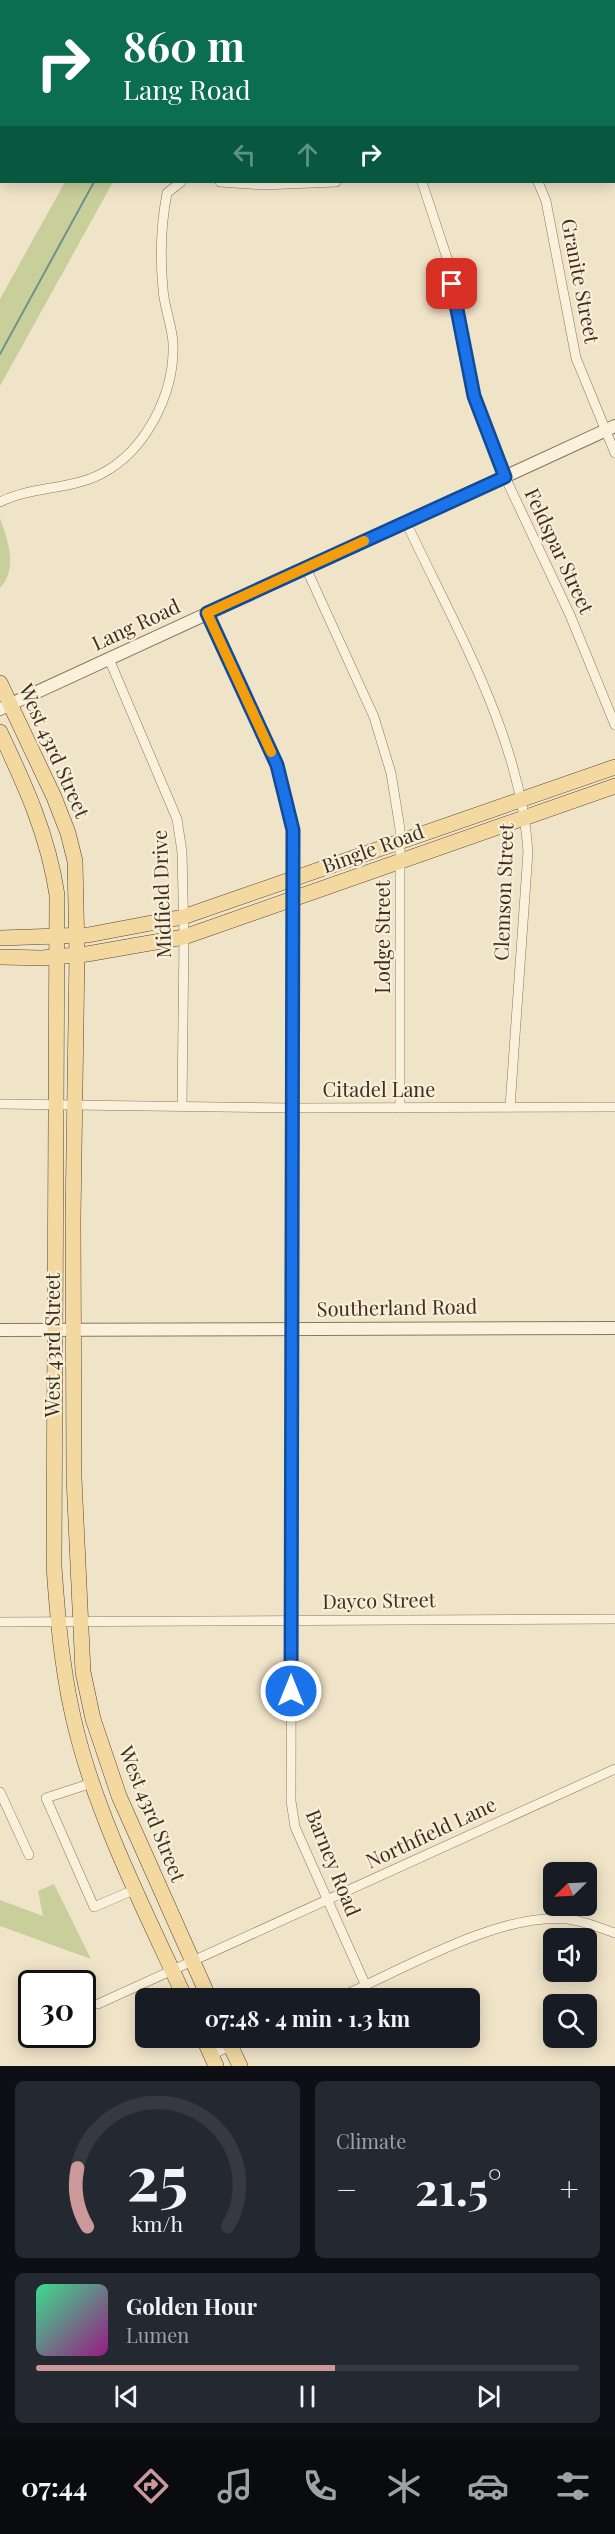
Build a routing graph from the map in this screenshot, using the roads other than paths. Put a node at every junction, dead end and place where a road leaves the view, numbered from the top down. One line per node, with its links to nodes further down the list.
1 (180, 183): 9 (street)
2 (245, 183): 3 (street)
3 (322, 183)
4 (422, 183): 8 (street, Feldspar Street)
5 (538, 183): 6 (street, Granite Street)
6 (610, 428): 7 (street, Granite Street); 8 (street, Lang Road)
7 (615, 453)
8 (505, 477): 10 (street, Lang Road); 16 (street, Feldspar Street)
9 (0, 502)
10 (406, 522): 11 (street, Lang Road); 21 (street, Clemson Street)
11 (306, 568): 12 (street, Lang Road); 24 (street, Lodge Street)
12 (207, 613): 13 (street, Lang Road); 26 (street, Barney Road)
13 (108, 659): 15 (street, Lang Road); 28 (street, Midfield Drive)
14 (0, 683): 15 (main road, West 43rd Street)
15 (5, 707): 20 (main road, West 43rd Street)
16 (615, 725)
17 (0, 732): 22 (main road, West 43rd Street)
18 (615, 767): 21 (main road, Bingle Road)
19 (615, 786): 23 (main road, Bingle Road)
20 (54, 797): 22 (main road); 29 (main road, West 43rd Street)
21 (521, 798): 23 (street, Clemson Street); 24 (main road, Bingle Road)
22 (35, 806): 30 (main road, West 43rd Street)
23 (526, 817): 25 (main road, Bingle Road); 40 (street, Clemson Street)
24 (400, 841): 25 (street, Lodge Street); 26 (main road, Bingle Road)
25 (400, 861): 27 (main road, Bingle Road); 43 (street, Lodge Street)
26 (294, 879): 27 (street, Barney Road); 28 (main road, Bingle Road)
27 (293, 900): 31 (main road, Bingle Road); 42 (street, Barney Road)
28 (183, 917): 29 (main road, Bingle Road); 31 (street, Midfield Drive)
29 (77, 936): 30 (main road, Bingle Road); 33 (main road, West 43rd Street)
30 (58, 937): 32 (main road, Bingle Road); 34 (main road, West 43rd Street)
31 (184, 937): 33 (main road, Bingle Road); 38 (street, Midfield Drive)
32 (0, 938)
33 (77, 955): 34 (main road, Bingle Road); 39 (main road, West 43rd Street)
34 (59, 956): 35 (main road, Bingle Road); 37 (main road, West 43rd Street)
35 (0, 957)
36 (0, 1104): 37 (street, Citadel Lane)
37 (57, 1106): 39 (street, Citadel Lane); 44 (main road, West 43rd Street)
38 (182, 1106): 39 (street, Citadel Lane); 42 (street, Citadel Lane)
39 (75, 1107): 45 (main road, West 43rd Street)
40 (510, 1107): 41 (street, Citadel Lane); 43 (street, Citadel Lane)
41 (615, 1107)
42 (292, 1108): 43 (street, Citadel Lane); 47 (street, Barney Road)
43 (400, 1108)
44 (55, 1217): 45 (main road); 49 (main road, West 43rd Street)
45 (73, 1218): 50 (main road, West 43rd Street)
46 (615, 1328): 47 (street, Southerland Road)
47 (292, 1329): 50 (street, Southerland Road); 54 (street, Barney Road)
48 (0, 1330): 49 (street, Southerland Road)
49 (54, 1330): 50 (street, Southerland Road); 52 (main road, West 43rd Street)
50 (75, 1330): 51 (main road, West 43rd Street)
51 (74, 1478): 52 (main road); 57 (main road, West 43rd Street)
52 (54, 1480): 56 (main road, West 43rd Street)
53 (615, 1619): 54 (street, Dayco Street)
54 (291, 1620): 57 (street, Dayco Street); 65 (street, Barney Road)
55 (0, 1622): 56 (street, Dayco Street)
56 (58, 1622): 57 (street, Dayco Street); 59 (main road, West 43rd Street)
57 (79, 1622): 61 (main road, West 43rd Street)
58 (615, 1769): 65 (street, Northfield Lane)
59 (92, 1783): 62 (main road, West 43rd Street); 64 (street)
60 (0, 1792): 63 (street)
61 (119, 1796): 62 (main road); 67 (main road, West 43rd Street)
62 (99, 1803): 64 (main road, West 43rd Street)
63 (29, 1855)
64 (136, 1889): 68 (main road, West 43rd Street)
65 (327, 1901): 67 (street, Northfield Lane); 69 (street, Barney Road)
66 (615, 1933): 69 (street)
67 (192, 1961): 68 (street, Northfield Lane); 71 (main road, West 43rd Street)
68 (172, 1970): 70 (main road, West 43rd Street); 73 (street, Northfield Lane)
69 (366, 1986): 72 (street)
70 (180, 1988)
71 (204, 1988)
72 (361, 1988)
73 (98, 2004)
74 (223, 2048): 76 (street)
75 (231, 2048): 77 (main road)
76 (213, 2060)
77 (240, 2066)

